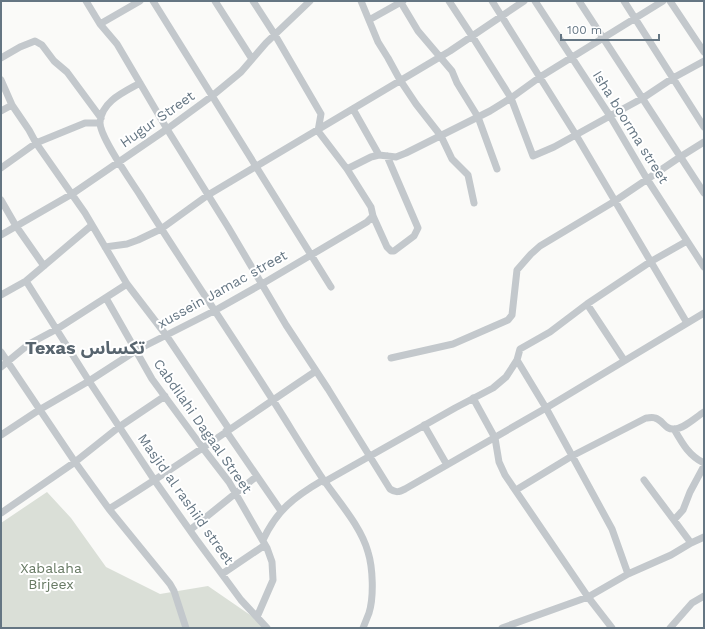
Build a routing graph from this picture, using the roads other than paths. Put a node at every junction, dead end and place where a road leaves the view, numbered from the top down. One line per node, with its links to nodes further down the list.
1 (86, 1): 20 (street)
2 (140, 1): 20 (street)
3 (153, 1): 35 (street)
4 (215, 1): 28 (street)
5 (253, 1): 21 (street)
6 (309, 1): 21 (street, Hugur Street)
7 (361, 1): 19 (street)
8 (449, 1): 22 (street)
9 (492, 1): 17 (street)
10 (524, 1): 17 (street)
11 (535, 1): 27 (street, Isha boorma street)
12 (578, 1): 23 (street)
13 (624, 1): 18 (street)
14 (663, 1): 18 (street)
15 (670, 1): 24 (street)
16 (401, 2): 19 (street); 26 (street)
17 (502, 16): 22 (street); 30 (street)
18 (636, 19): 23 (street); 31 (street)
19 (369, 20): 33 (street)
20 (100, 24): 34 (street)
21 (275, 35): 28 (street, Hugur Street); 46 (street)
22 (472, 36): 26 (street); 36 (street)
23 (604, 39): 27 (street); 37 (street)
24 (704, 52)
25 (1, 57): 43 (street)
26 (440, 57): 33 (street); 42 (street)
27 (572, 58): 30 (street); 41 (street, Isha boorma street)
28 (252, 59): 35 (street, Hugur Street)
29 (704, 61): 31 (street)
30 (540, 77): 36 (street); 47 (street)
31 (673, 78): 37 (street); 44 (street)
32 (1, 80): 38 (street)
33 (400, 80): 39 (street); 48 (street)
34 (140, 83): 43 (street); 45 (street)
35 (212, 96): 45 (street, Hugur Street); 54 (street)
36 (511, 98): 42 (street); 47 (street)
37 (643, 98): 41 (street); 52 (street)
38 (12, 105): 40 (street); 50 (street)
39 (353, 109): 46 (street); 51 (street)
40 (1, 110)
41 (610, 116): 47 (street); 58 (street, Isha boorma street)
42 (478, 117): 48 (street); 57 (street)
43 (101, 120): 50 (street); 53 (street)
44 (704, 127)
45 (167, 129): 53 (street, Hugur Street); 61 (street)
46 (318, 131): 54 (street); 56 (street)
47 (576, 135): 63 (street)
48 (441, 136): 51 (street); 64 (street)
49 (704, 142): 52 (street)
50 (36, 143): 55 (street); 60 (street)
51 (383, 156): 56 (street); 65 (street)
52 (680, 157): 58 (street); 59 (street)
53 (119, 162): 60 (street, Hugur Street); 68 (street)
54 (256, 166): 61 (street); 72 (street)
55 (1, 168)
56 (347, 169): 65 (street)
57 (497, 169)
58 (647, 179): 63 (street); 70 (street, Isha boorma street)
59 (704, 193)
60 (72, 194): 66 (street); 67 (street, Hugur Street)
61 (208, 195): 68 (street); 78 (street)
62 (1, 200): 67 (street)
63 (615, 201): 73 (street); 90 (street)
64 (474, 203)
65 (373, 216): 72 (street, xussein Jamac street)
66 (92, 225): 71 (street); 74 (street)
67 (16, 226): 69 (street, Hugur Street); 74 (street)
68 (161, 229): 71 (street); 83 (street)
69 (1, 235)
70 (687, 242): 73 (street); 75 (street, Isha boorma street)
71 (105, 248): 77 (street)
72 (311, 254): 78 (street, xussein Jamac street); 79 (street)
73 (650, 262): 82 (street); 85 (street)
74 (44, 266): 76 (street)
75 (704, 267)
76 (26, 280): 80 (street); 86 (street, Masjid al rashiid street)
77 (127, 284): 81 (street); 87 (street)
78 (262, 284): 83 (street, xussein Jamac street); 95 (street)
79 (331, 287)
80 (1, 295)
81 (106, 298): 86 (street); 88 (street, Cabdilahi Dagaal Street)
82 (587, 304): 91 (street); 92 (street)
83 (214, 311): 87 (street, xussein Jamac street); 99 (street)
84 (704, 313): 85 (street)
85 (687, 323): 92 (street)
86 (57, 329): 93 (street); 96 (street, Masjid al rashiid street)
87 (166, 335): 88 (street, xussein Jamac street); 106 (street)
88 (137, 350): 96 (street, xussein Jamac street); 97 (street, Cabdilahi Dagaal Street)
89 (1, 352): 93 (street)
90 (391, 358)
91 (517, 360): 98 (street); 100 (street)
92 (624, 360): 100 (street)
93 (8, 362): 94 (street); 101 (street)
94 (1, 367)
95 (316, 371): 99 (street); 110 (street)
96 (89, 381): 101 (street, xussein Jamac street); 104 (street, Masjid al rashiid street)
97 (165, 396): 104 (street); 109 (street, Cabdilahi Dagaal Street)
98 (474, 398): 103 (street); 108 (street)
99 (272, 400): 106 (street); 118 (street)
100 (546, 408): 108 (street); 111 (street)
101 (39, 410): 107 (street, xussein Jamac street); 112 (street)
102 (704, 412): 105 (street)
103 (424, 425): 110 (street); 113 (street)
104 (119, 427): 112 (street); 117 (street, Masjid al rashiid street)
105 (674, 429): 111 (street); 114 (street)
106 (227, 430): 109 (street); 115 (street)
107 (1, 435)
108 (495, 438): 113 (street); 119 (street)
109 (202, 447): 117 (street); 120 (street, Cabdilahi Dagaal Street)
110 (370, 455): 113 (street); 118 (street)
111 (572, 456): 119 (street); 130 (street)
112 (75, 462): 121 (street); 123 (street)
113 (447, 465)
114 (704, 465): 124 (street)
115 (257, 476): 120 (street); 122 (street)
116 (644, 480): 124 (street)
117 (155, 481): 121 (street); 125 (street, Masjid al rashiid street)
118 (323, 481): 122 (street); 136 (street)
119 (516, 490): 132 (street)
120 (236, 494): 125 (street); 127 (street, Cabdilahi Dagaal Street)
121 (109, 509): 134 (street)
122 (281, 511): 127 (street)
123 (1, 513)
124 (674, 520): 128 (street)
125 (190, 530): 129 (street, Masjid al rashiid street)
126 (704, 538): 128 (street)
127 (264, 543): 129 (street); 133 (street, Cabdilahi Dagaal Street)
128 (691, 543): 130 (street)
129 (222, 574): 133 (street, Masjid al rashiid street)
130 (628, 574): 132 (street)
131 (704, 596): 139 (street)
132 (588, 597): 137 (street); 138 (street)
133 (257, 616): 135 (street, Masjid al rashiid street)
134 (186, 628)
135 (267, 628)
136 (363, 628)
137 (503, 628)
138 (612, 628)
139 (670, 628)

